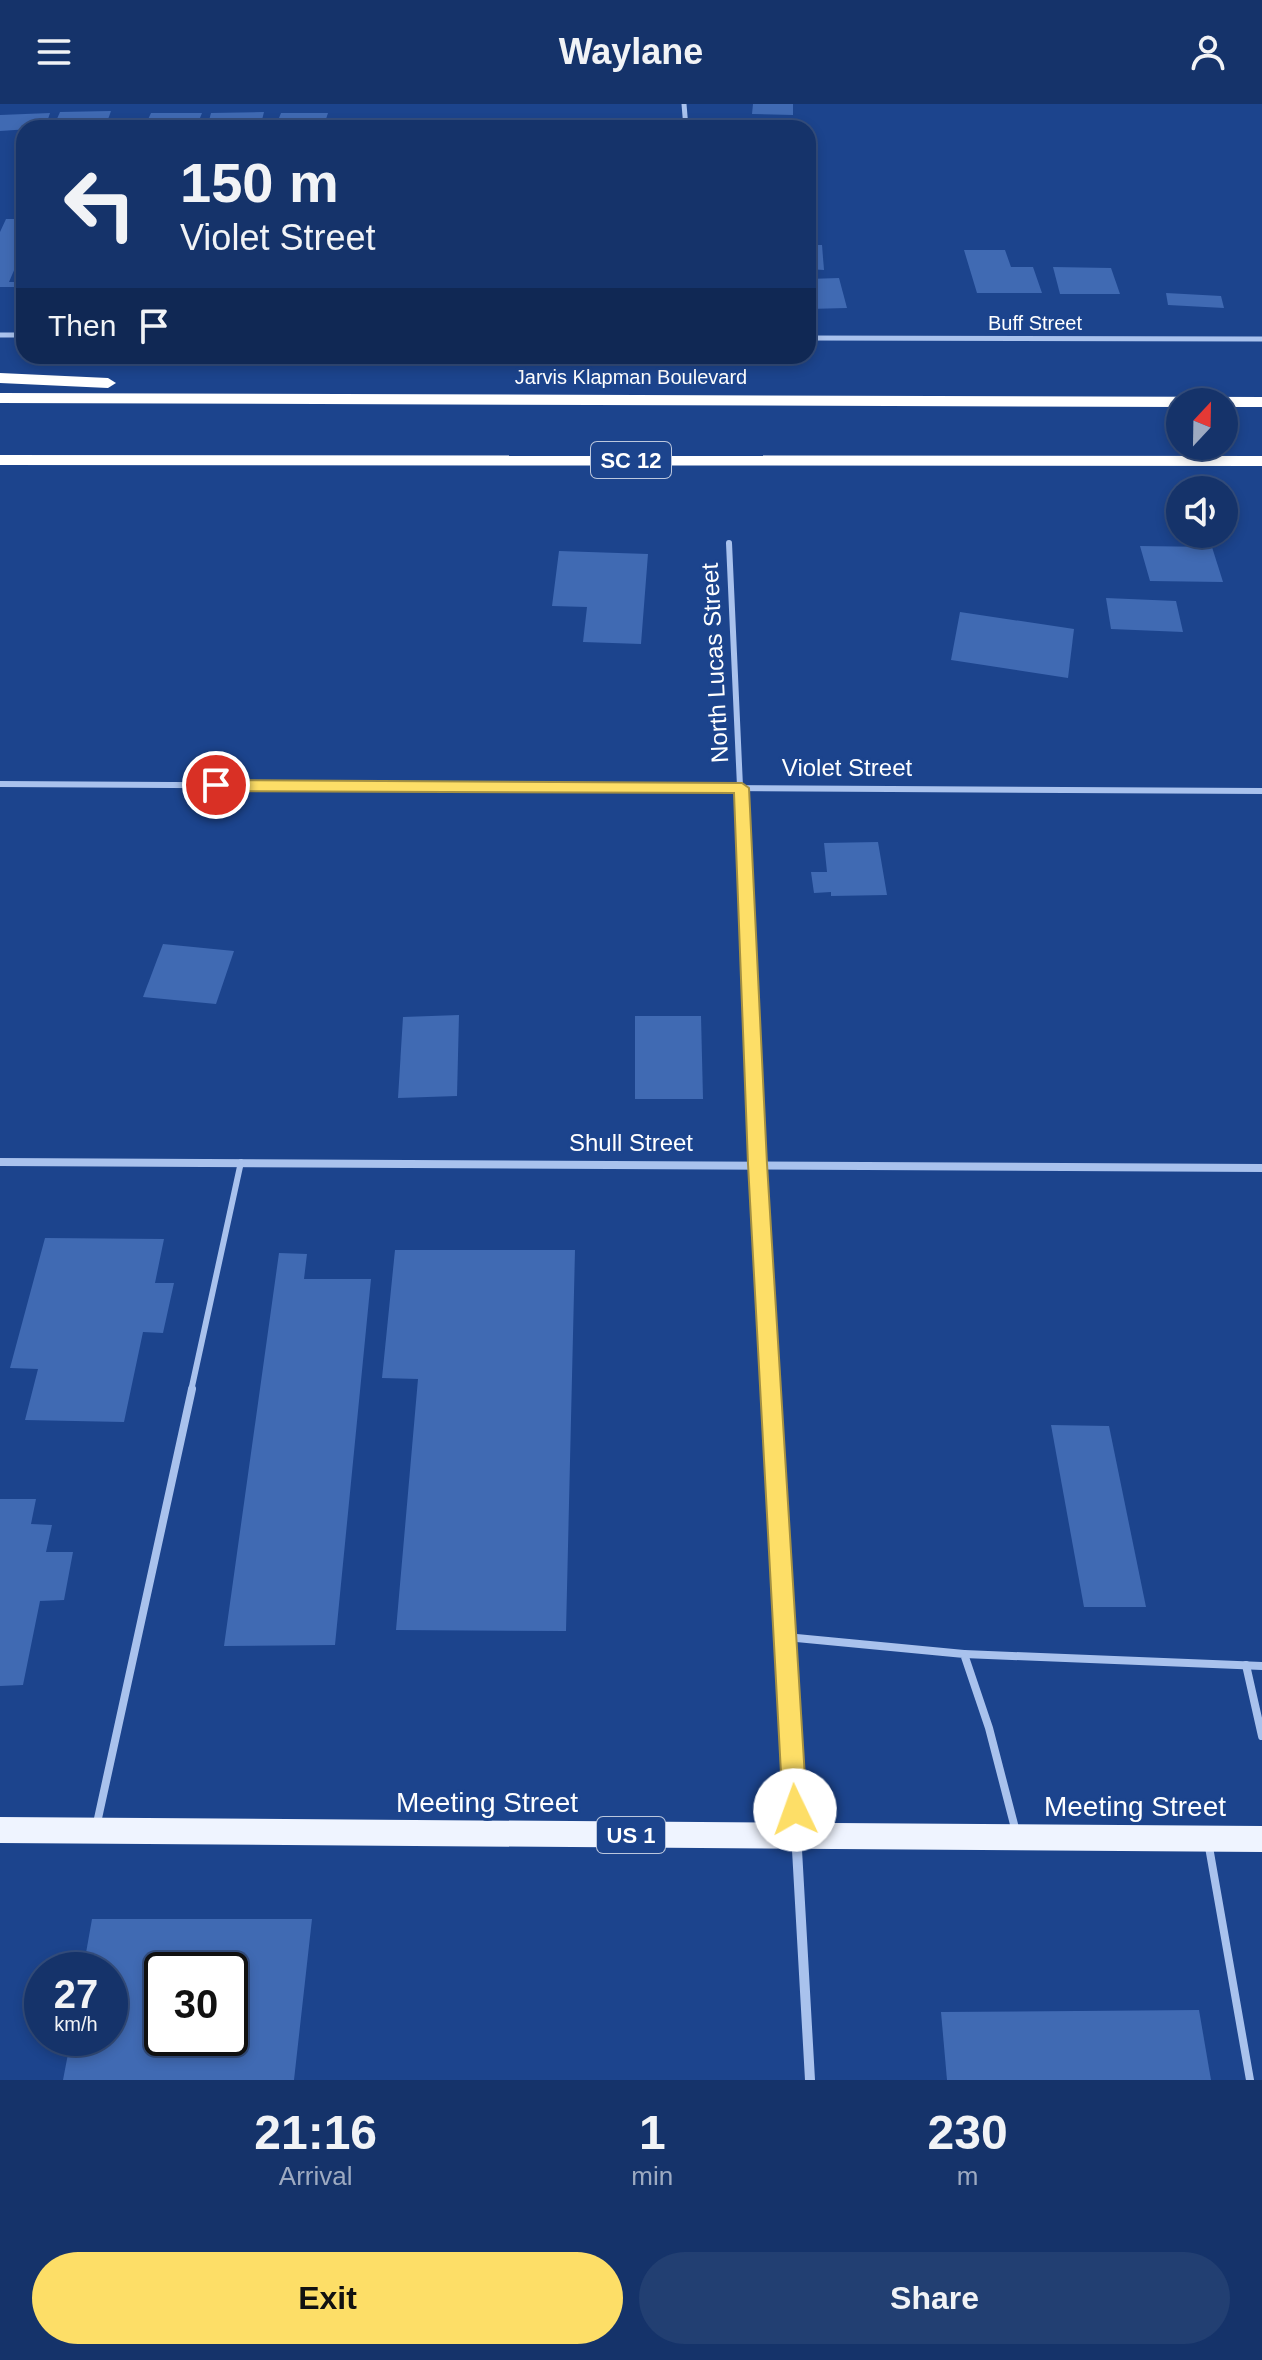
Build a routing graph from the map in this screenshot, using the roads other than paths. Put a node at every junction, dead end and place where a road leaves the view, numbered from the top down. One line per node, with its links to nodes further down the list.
1 (816, 338): 2 (street, Buff Street)
2 (1262, 339)
3 (0, 378): 5 (highway)
4 (0, 398): 5 (highway, Jarvis Klapman Boulevard)
5 (402, 399): 6 (highway, Jarvis Klapman Boulevard)
6 (1262, 402)
7 (0, 460): 8 (highway, SC 12)
8 (1262, 461)
9 (729, 543): 11 (street, North Lucas Street)
10 (0, 784): 11 (street, Violet Street)
11 (742, 788): 12 (street, Violet Street); 15 (street, North Lucas Street)
12 (1262, 791)
13 (0, 1162): 14 (street, Shull Street)
14 (241, 1162): 15 (street, Shull Street); 23 (lane)
15 (758, 1164): 16 (street, Shull Street); 17 (street, North Lucas Street)
16 (1262, 1168)
17 (786, 1637): 18 (lane); 24 (street, North Lucas Street)
18 (964, 1654): 19 (lane); 25 (lane)
19 (1246, 1665): 20 (lane); 21 (lane)
20 (1262, 1666)
21 (1262, 1736)
22 (0, 1830): 23 (main road, Meeting Street / US 1)
23 (96, 1830): 24 (main road, Meeting Street / US 1)
24 (796, 1836): 25 (main road, Meeting Street / US 1); 28 (street, North Lucas Street)
25 (1018, 1837): 26 (main road, Meeting Street / US 1)
26 (1208, 1839): 27 (main road, Meeting Street / US 1); 29 (lane)
27 (1262, 1839)
28 (810, 2080)
29 (1250, 2080)

